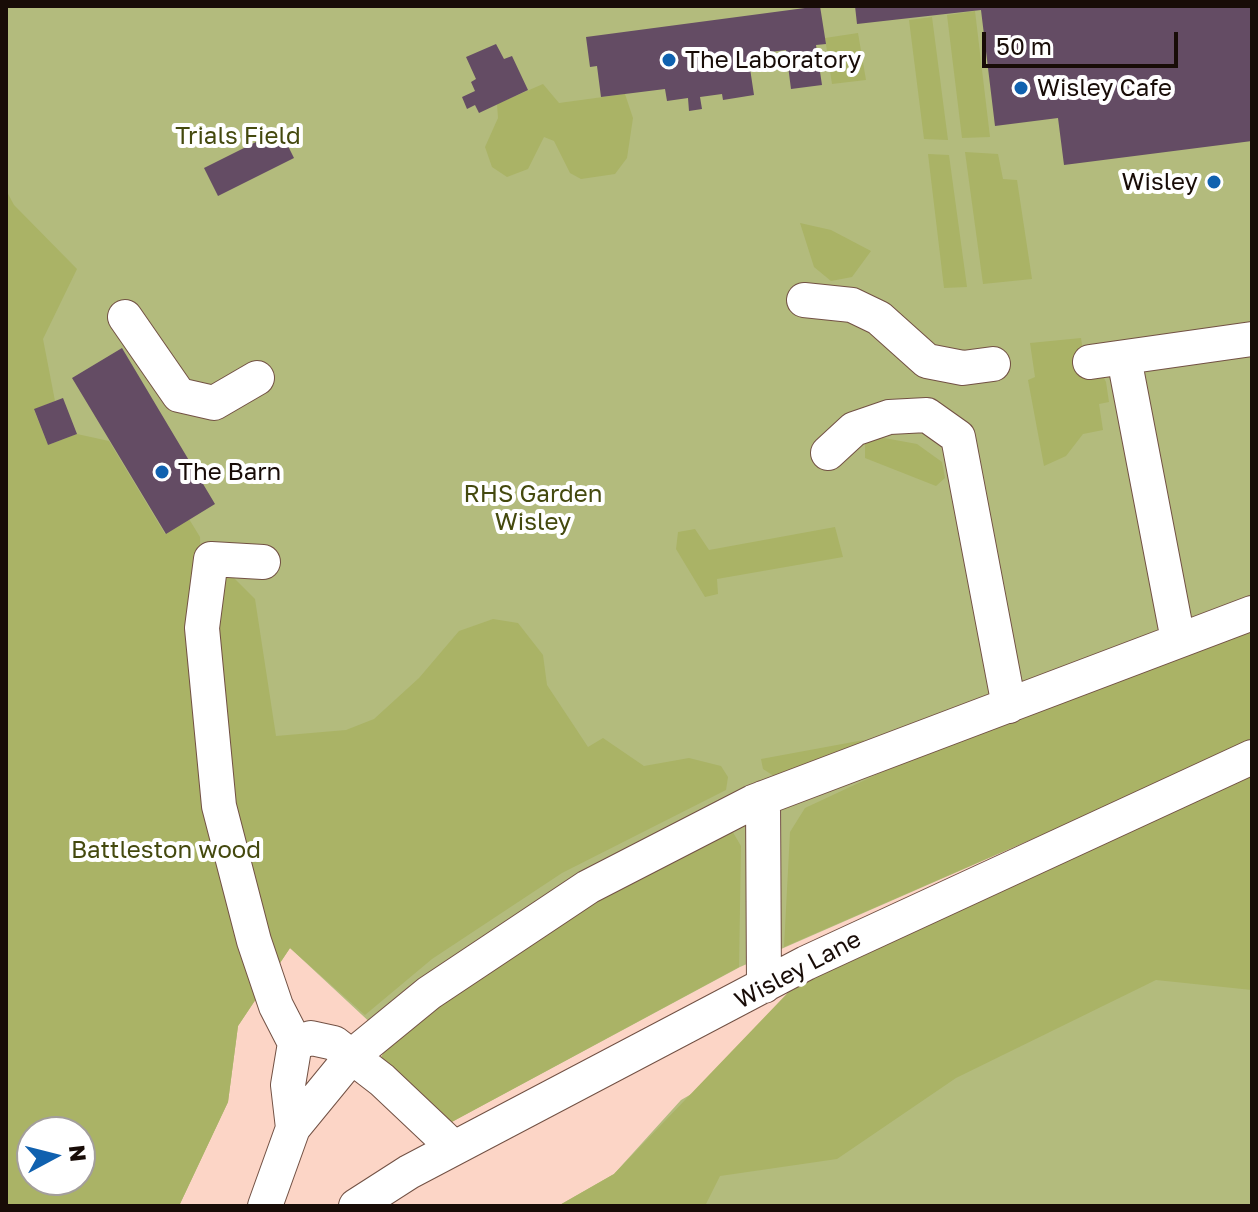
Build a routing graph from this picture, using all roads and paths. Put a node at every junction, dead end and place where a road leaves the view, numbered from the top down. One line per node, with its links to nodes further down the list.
1 (804, 300): 6 (street)
2 (125, 317): 7 (street)
3 (1252, 339): 4 (street)
4 (1124, 358): 5 (street); 11 (street)
5 (1090, 362)
6 (993, 364)
7 (257, 378)
8 (828, 453): 12 (street)
9 (263, 562): 16 (street)
10 (1252, 613): 11 (street)
11 (1178, 640): 12 (street)
12 (1009, 706): 14 (street)
13 (1252, 757): 15 (street, Wisley Lane)
14 (763, 798): 15 (street); 17 (street)
15 (764, 986): 19 (street, Wisley Lane)
16 (295, 1043): 17 (street); 18 (street)
17 (352, 1056): 18 (street); 19 (street)
18 (293, 1128): 20 (street)
19 (454, 1148): 21 (street, Wisley Lane)
20 (265, 1206)
21 (356, 1206)

